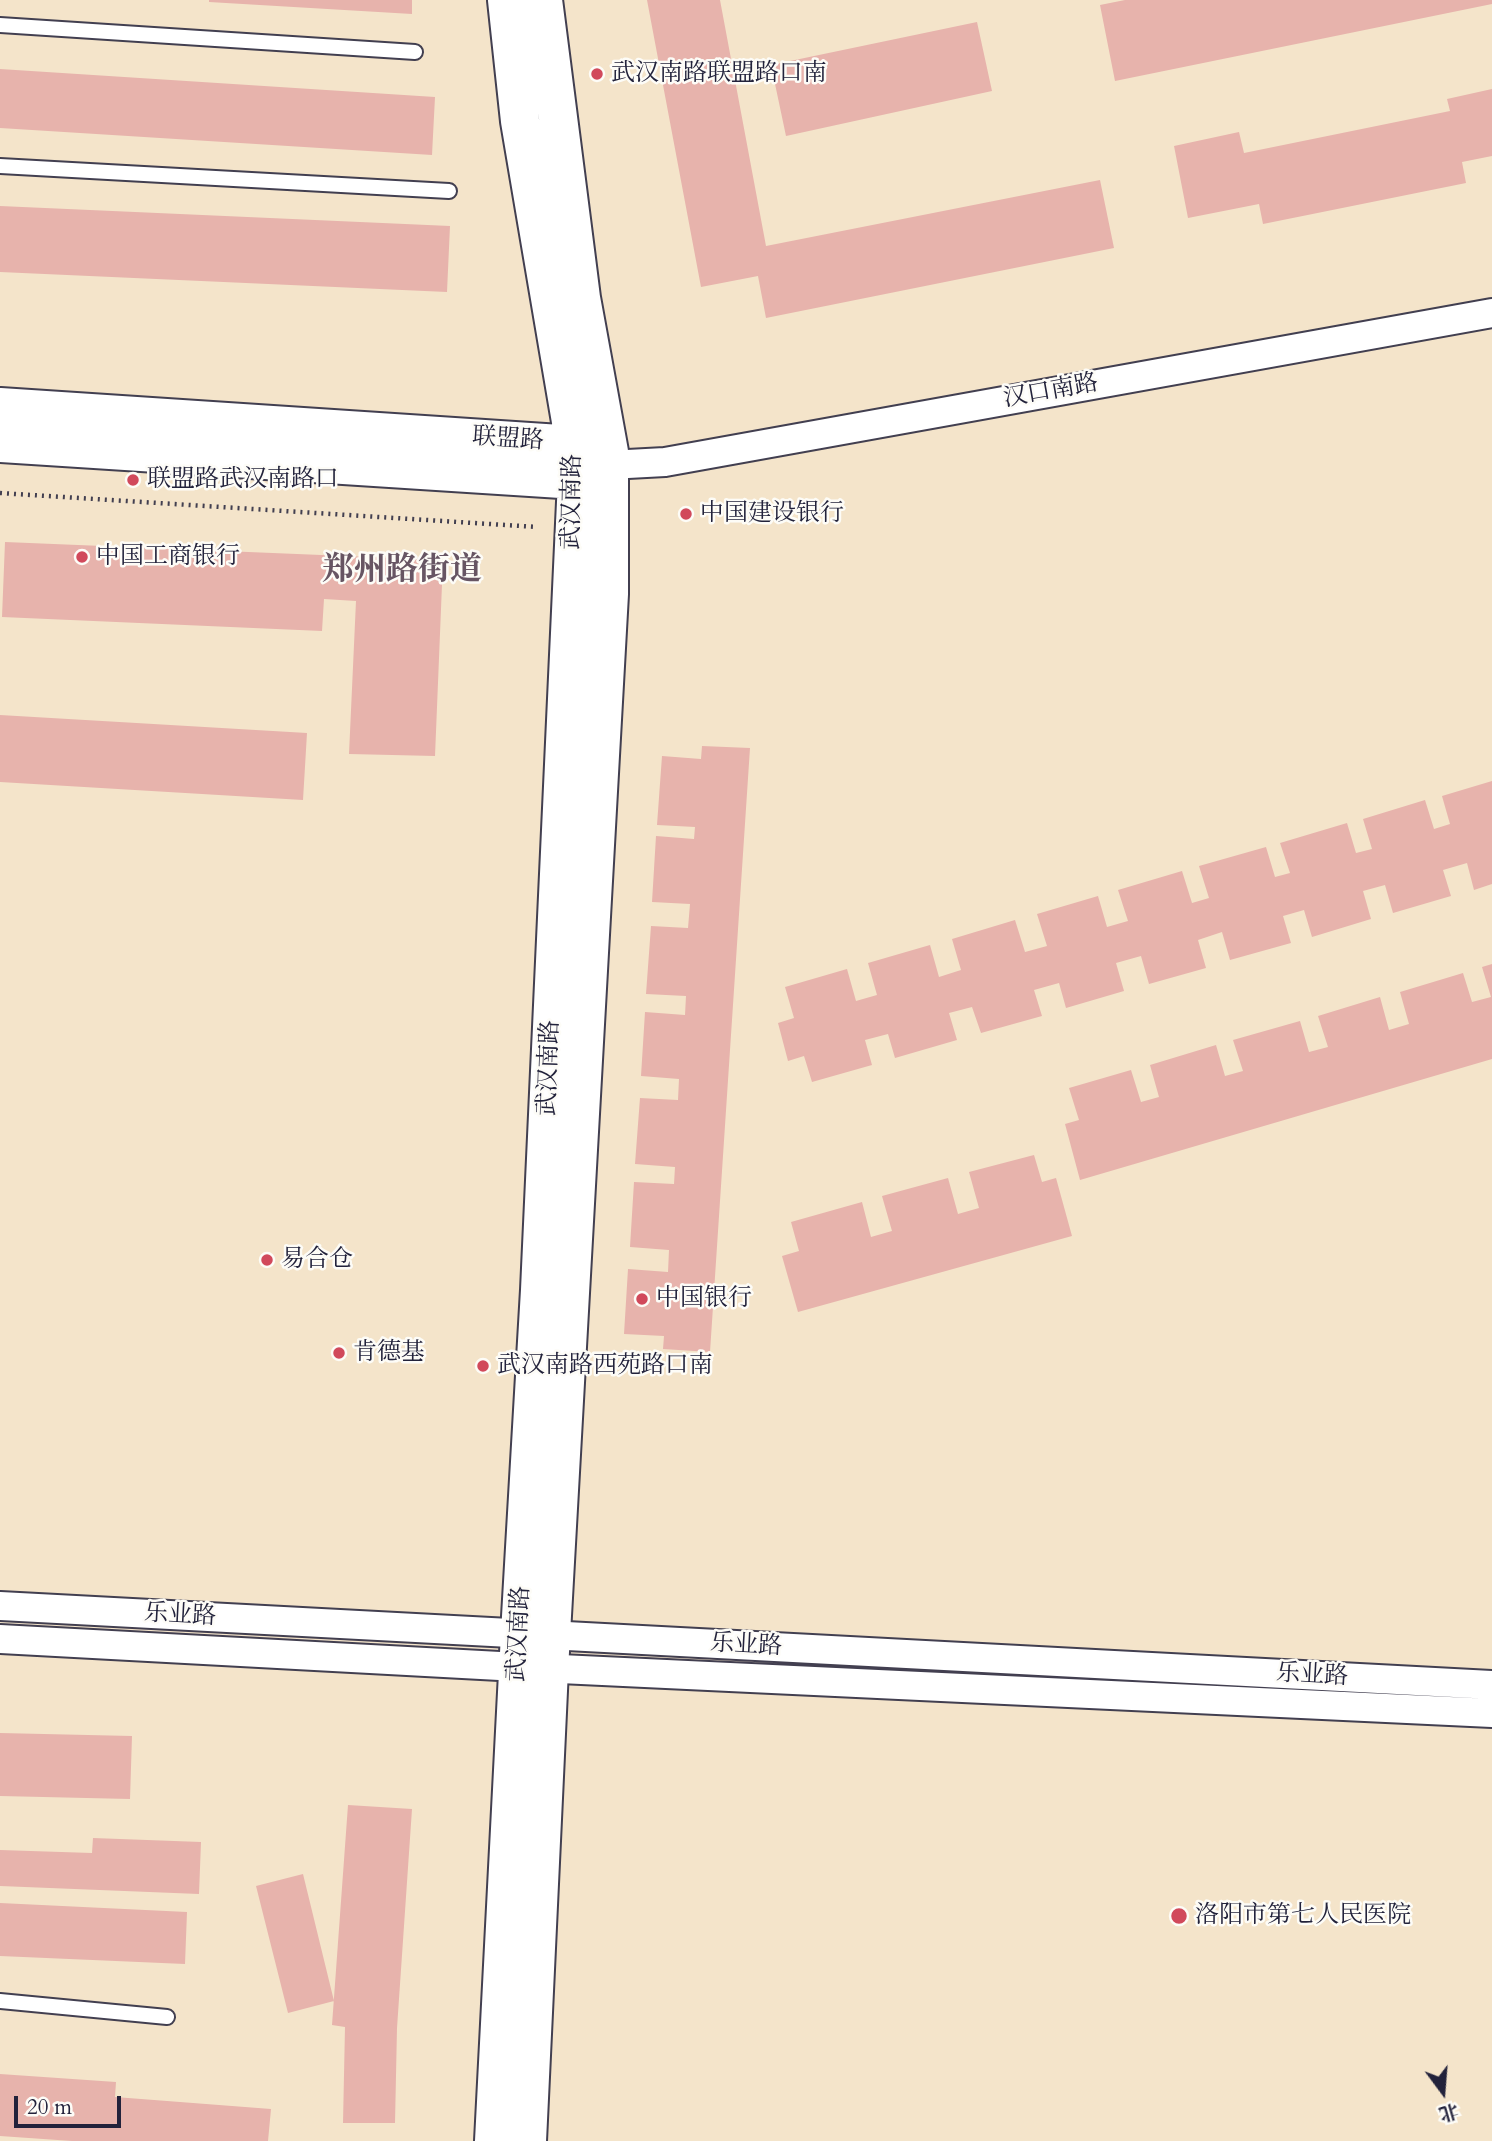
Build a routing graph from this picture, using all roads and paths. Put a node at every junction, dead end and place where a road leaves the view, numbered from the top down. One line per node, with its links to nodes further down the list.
1 (508, 0): 10 (main road, 武汉南路)
2 (543, 0): 10 (main road, 武汉南路)
3 (0, 25): 4 (lane)
4 (415, 52)
5 (0, 166): 6 (lane)
6 (449, 191)
7 (1492, 313): 10 (street, 汉口南路)
8 (0, 407): 10 (main road, 联盟路)
9 (0, 443): 10 (main road, 联盟路)
10 (587, 463): 12 (main road, 武汉南路); 15 (main road, 武汉南路)
11 (0, 493): 12 (path)
12 (573, 530): 15 (main road, 武汉南路)
13 (0, 1606): 15 (street, 乐业路)
14 (0, 1639): 15 (street, 乐业路)
15 (535, 1652): 16 (street, 乐业路); 17 (street, 乐业路); 20 (main road, 武汉南路); 21 (main road, 武汉南路)
16 (1492, 1685)
17 (1492, 1713)
18 (0, 2001): 19 (lane)
19 (167, 2017)
20 (494, 2141)
21 (527, 2141)

